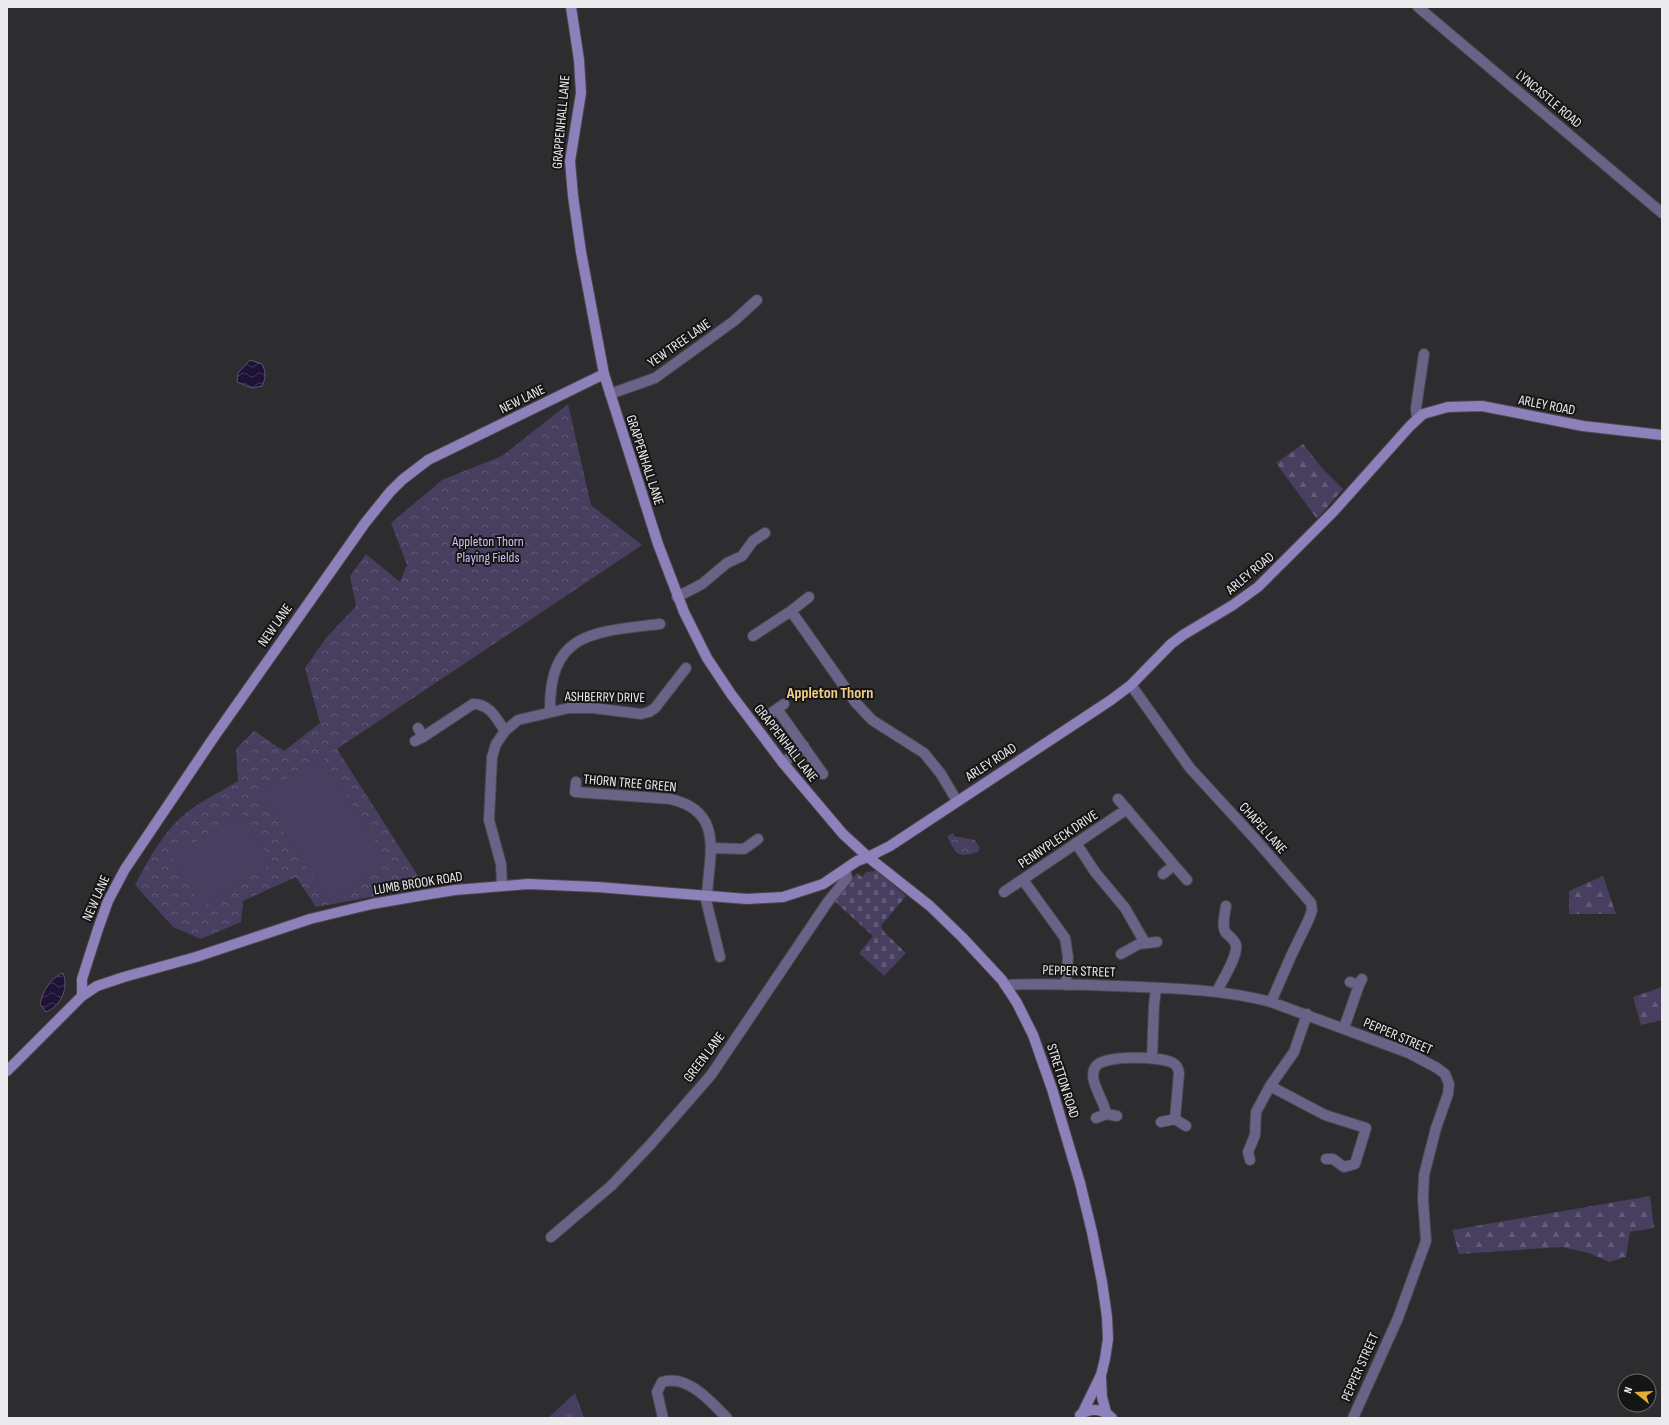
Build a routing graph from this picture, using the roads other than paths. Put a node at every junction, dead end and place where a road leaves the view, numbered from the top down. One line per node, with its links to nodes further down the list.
1 (571, 7): 6 (street, GRAPPENHALL LANE)
2 (1418, 7): 3 (street, LYNCASTLE ROAD)
3 (1662, 213)
4 (757, 300): 7 (street, YEW TREE LANE)
5 (1424, 354): 8 (street)
6 (604, 374): 7 (street, GRAPPENHALL LANE); 51 (street, NEW LANE)
7 (610, 394): 11 (street, GRAPPENHALL LANE)
8 (1417, 419): 9 (street, ARLEY ROAD); 17 (street, ARLEY ROAD)
9 (1662, 435)
10 (766, 532): 11 (street)
11 (677, 597): 23 (street, GRAPPENHALL LANE)
12 (809, 598): 13 (street)
13 (790, 611): 15 (street); 27 (street)
14 (661, 624): 19 (street, ASHBERRY DRIVE)
15 (753, 636)
16 (686, 668): 19 (street, ASHBERRY DRIVE)
17 (1131, 685): 27 (street, ARLEY ROAD); 52 (street, CHAPEL LANE)
18 (777, 709): 22 (street)
19 (550, 711): 20 (street, ASHBERRY DRIVE)
20 (505, 731): 21 (street); 38 (street, ASHBERRY DRIVE)
21 (419, 735)
22 (804, 746): 23 (street); 24 (street)
23 (783, 763): 32 (street, GRAPPENHALL LANE)
24 (823, 774)
25 (576, 782): 31 (street, THORN TREE GREEN)
26 (1118, 799): 28 (street)
27 (958, 801): 32 (street, ARLEY ROAD)
28 (1127, 809): 30 (street, PENNYPLECK DRIVE); 33 (street)
29 (758, 839): 31 (street)
30 (1076, 843): 36 (street, PENNYPLECK DRIVE); 43 (street)
31 (711, 848): 40 (street, THORN TREE GREEN)
32 (868, 857): 34 (street, LUMB BROOK ROAD); 47 (street, STRETTON ROAD)
33 (1174, 865): 35 (street); 37 (street)
34 (845, 870): 40 (street, LUMB BROOK ROAD); 64 (street, GREEN LANE)
35 (1163, 874)
36 (1023, 880): 39 (street, PENNYPLECK DRIVE); 48 (street)
37 (1187, 880)
38 (502, 885): 40 (street, LUMB BROOK ROAD); 51 (street, LUMB BROOK ROAD)
39 (1004, 892)
40 (706, 896): 45 (street, THORN TREE GREEN)
41 (1226, 906): 50 (street)
42 (1158, 942): 43 (street)
43 (1145, 943): 44 (street)
44 (1121, 954)
45 (720, 957)
46 (1357, 982): 54 (street)
47 (1005, 985): 48 (street, PEPPER STREET); 65 (street, STRETTON ROAD)
48 (1066, 985): 49 (street, PEPPER STREET)
49 (1156, 988): 50 (street, PEPPER STREET); 55 (street)
50 (1217, 991): 52 (street, PEPPER STREET)
51 (82, 996): 56 (street, LUMB BROOK ROAD)
52 (1272, 1002): 53 (street, PEPPER STREET)
53 (1307, 1014): 54 (street, PEPPER STREET); 57 (street)
54 (1344, 1028): 70 (street, PEPPER STREET)
55 (1152, 1058): 58 (street); 59 (street)
56 (7, 1071)
57 (1270, 1086): 62 (street); 63 (street)
58 (1096, 1118)
59 (1175, 1118): 60 (street); 61 (street)
60 (1162, 1122)
61 (1186, 1126)
62 (1326, 1159)
63 (1250, 1162)
64 (551, 1237)
65 (1101, 1375): 66 (street, STRETTON ROAD); 67 (street, STRETTON ROAD)
66 (1109, 1415): 67 (street)
67 (1080, 1416)
68 (663, 1418): 69 (street)
69 (727, 1418)
70 (1353, 1418)

